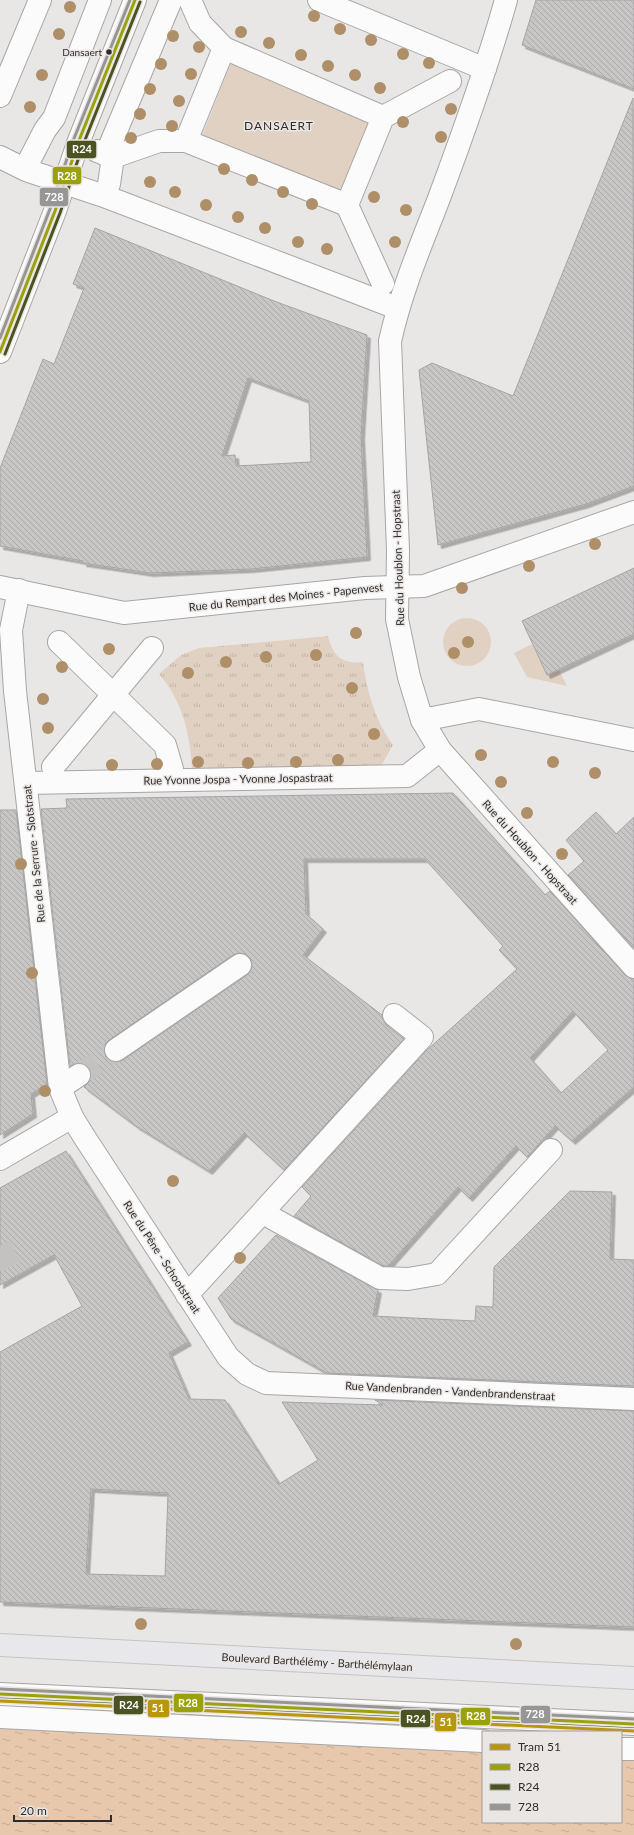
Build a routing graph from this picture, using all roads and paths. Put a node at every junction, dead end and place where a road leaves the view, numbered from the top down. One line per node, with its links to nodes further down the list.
1 (40, 0): 11 (street)
2 (100, 0): 16 (street)
3 (135, 0): 17 (street)
4 (171, 0): 14 (street)
5 (190, 0): 8 (street)
6 (319, 0): 9 (street)
7 (506, 0): 9 (street, Rue du Houblon - Hopstraat)
8 (224, 48): 12 (street); 13 (street)
9 (485, 69): 21 (street, Rue du Houblon - Hopstraat)
10 (450, 81): 12 (street)
11 (0, 96)
12 (383, 117): 19 (street)
13 (186, 141): 14 (street); 19 (street)
14 (105, 154): 18 (street)
15 (0, 158): 17 (street)
16 (29, 162)
17 (64, 183): 21 (street); 22 (street)
18 (108, 184)
19 (347, 205): 20 (street)
20 (383, 284)
21 (397, 308): 24 (street, Rue du Houblon - Hopstraat)
22 (0, 352)
23 (634, 512): 24 (street, Rue du Rempart des Moines - Papenvest)
24 (398, 587): 25 (street, Rue du Rempart des Moines - Papenvest); 29 (street, Rue du Houblon - Hopstraat)
25 (9, 588): 34 (street, Rue de la Serrure - Slotstraat)
26 (59, 642): 28 (street)
27 (152, 648): 28 (street)
28 (114, 694): 32 (street); 33 (street)
29 (422, 720): 30 (street); 31 (street, Rue du Houblon - Hopstraat)
30 (634, 740)
31 (440, 750): 34 (street, Rue Yvonne Jospa - Yvonne Jospastraat); 36 (street, Rue du Houblon - Hopstraat)
32 (53, 767)
33 (172, 769)
34 (26, 783): 40 (street, Rue de la Serrure - Slotstraat)
35 (240, 965): 38 (street)
36 (634, 967)
37 (394, 1015): 44 (street)
38 (116, 1050)
39 (79, 1075): 40 (street)
40 (60, 1088): 41 (street, Rue de la Serrure - Slotstraat)
41 (72, 1117): 43 (street); 45 (street, Rue du Pêne - Schootstraat)
42 (551, 1150): 44 (street)
43 (0, 1159)
44 (263, 1213): 45 (street)
45 (187, 1295): 46 (street, Rue du Pêne - Schootstraat)
46 (266, 1383): 47 (street, Rue Vandenbranden - Vandenbrandenstraat)
47 (634, 1399)
48 (0, 1645): 49 (main road, Boulevard Barthélémy - Barthélémylaan)
49 (634, 1678)
50 (0, 1694): 52 (street)
51 (0, 1717): 53 (street)
52 (634, 1724)
53 (482, 1741)
54 (622, 1749): 55 (street)
55 (634, 1749)

